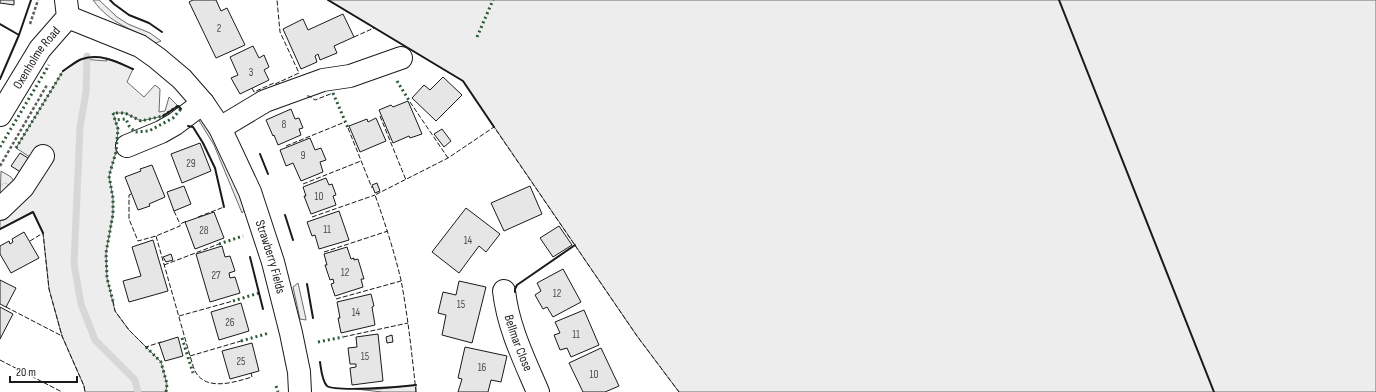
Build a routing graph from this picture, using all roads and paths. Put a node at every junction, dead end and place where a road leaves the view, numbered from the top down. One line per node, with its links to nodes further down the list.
1 (38, 0): 3 (path)
2 (67, 9): 6 (street, Strawberry Fields); 7 (street, Oxenholme Road)
3 (29, 28)
4 (401, 58): 8 (street)
5 (50, 79): 11 (path)
6 (203, 103): 8 (street, Strawberry Fields); 9 (street)
7 (0, 115)
8 (220, 128): 14 (street, Strawberry Fields)
9 (127, 146)
10 (43, 156): 12 (street)
11 (0, 166)
12 (0, 209)
13 (504, 291): 15 (street, Bellmar Close)
14 (300, 392)
15 (538, 392)

